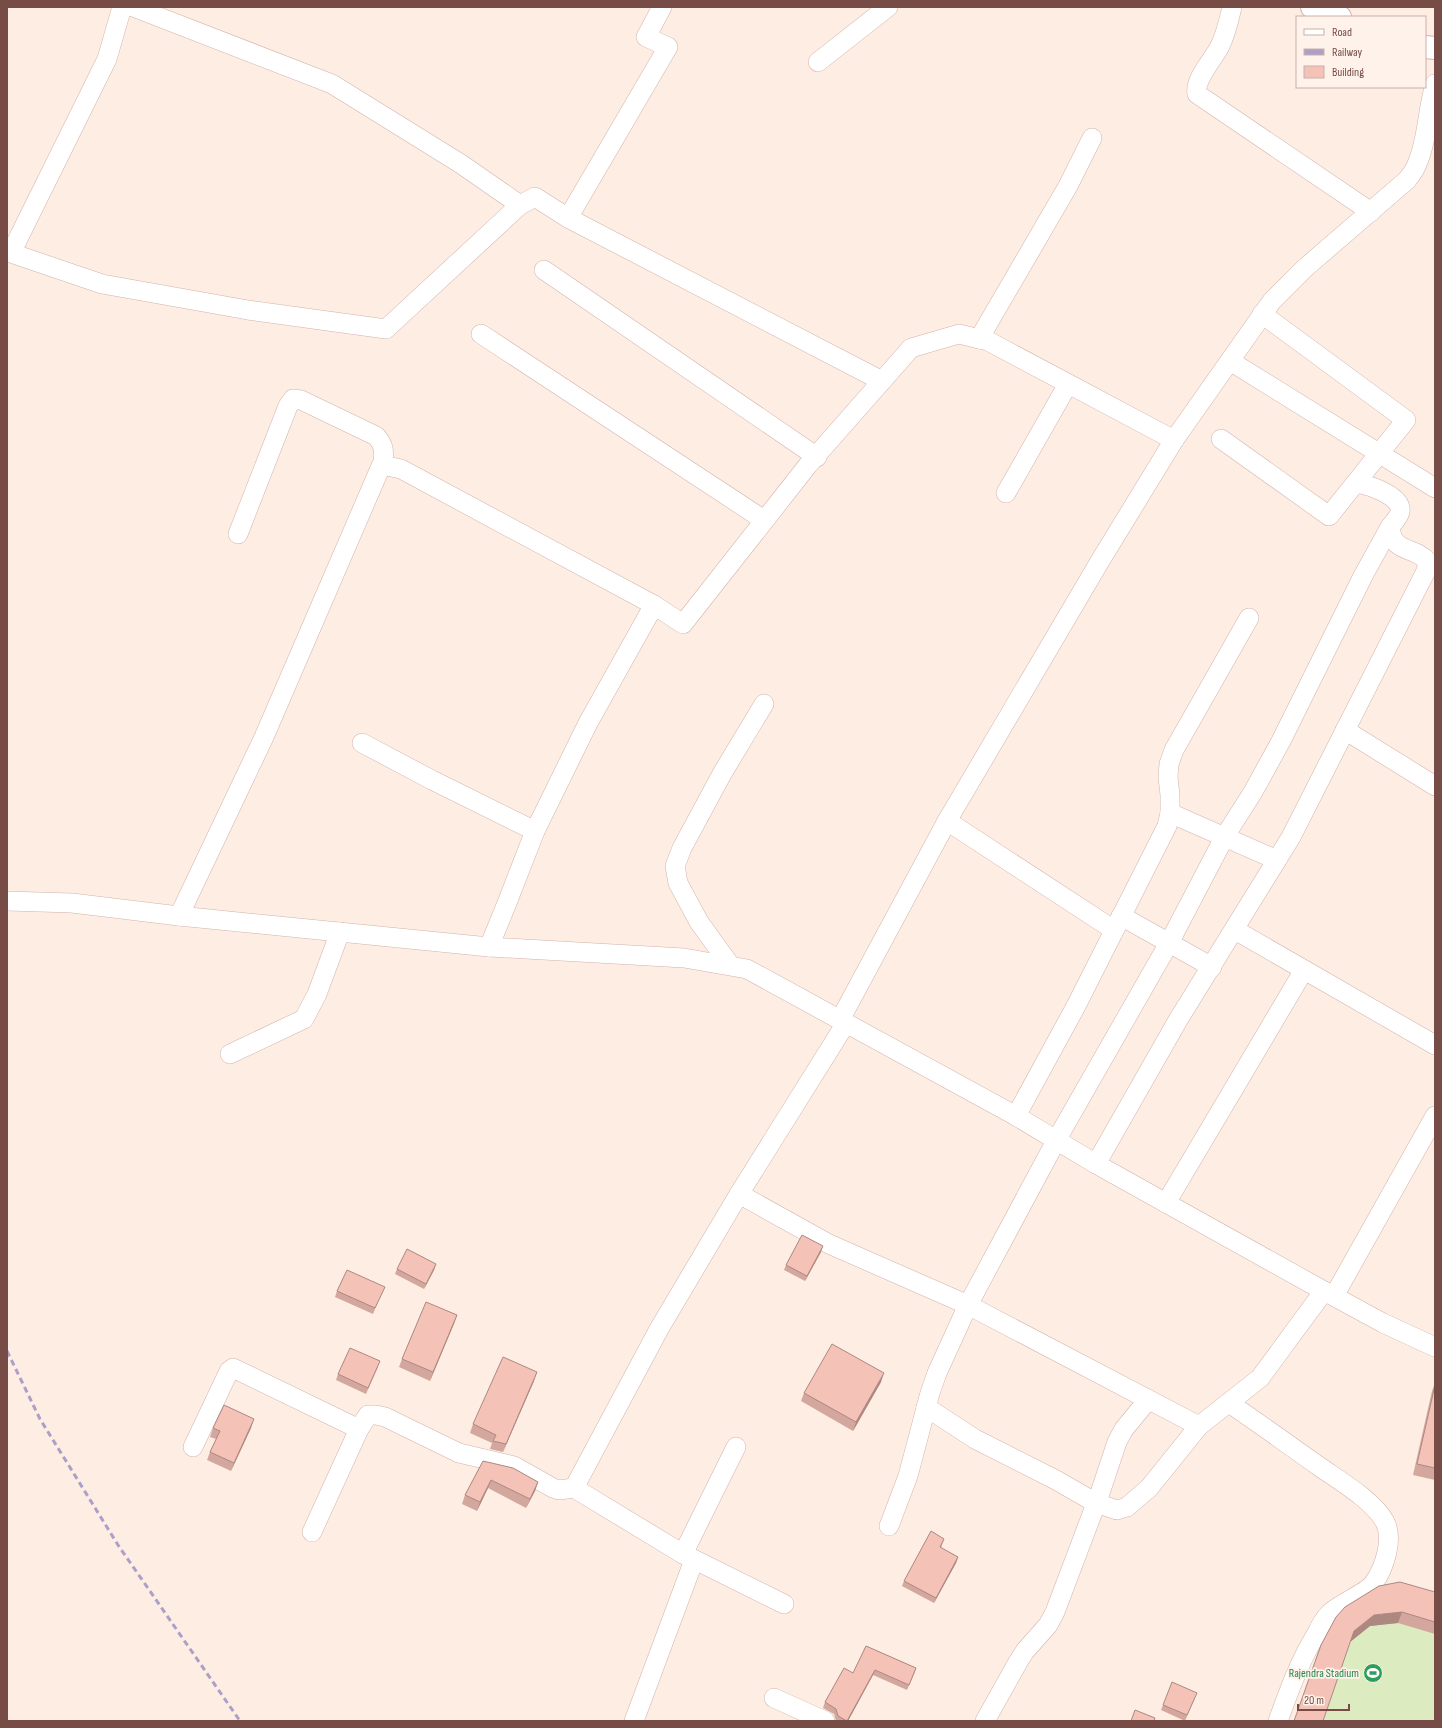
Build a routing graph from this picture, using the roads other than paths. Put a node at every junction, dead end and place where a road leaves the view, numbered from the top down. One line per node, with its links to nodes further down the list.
1 (122, 7): 14 (street)
2 (132, 7): 11 (street)
3 (662, 7): 13 (street)
4 (1232, 7): 12 (street)
5 (1312, 7): 7 (street)
6 (884, 8): 8 (street)
7 (1337, 16)
8 (818, 62)
9 (1434, 92): 12 (street)
10 (1092, 138): 18 (street)
11 (520, 205): 13 (street); 14 (street)
12 (1371, 212): 16 (street)
13 (568, 218): 20 (street)
14 (9, 252)
15 (544, 270): 25 (street)
16 (1262, 314): 19 (street); 24 (street)
17 (481, 334): 30 (street)
18 (978, 339): 20 (street); 21 (street)
19 (1230, 361): 23 (street); 24 (street)
20 (882, 381): 25 (street)
21 (1068, 384): 23 (street); 29 (street)
22 (1221, 439): 27 (street)
23 (1174, 440): 40 (street)
24 (1380, 454): 27 (street); 28 (street)
25 (816, 457): 30 (street)
26 (384, 465): 32 (street); 33 (street); 45 (street)
27 (1356, 483): 31 (street)
28 (1435, 488)
29 (1006, 493)
30 (764, 520): 33 (street)
31 (1390, 527): 36 (street); 42 (street)
32 (238, 534)
33 (654, 606): 41 (street)
34 (1249, 618): 39 (street)
35 (764, 704): 51 (street)
36 (1345, 730): 38 (street); 43 (street)
37 (362, 743): 41 (street)
38 (1435, 786)
39 (1170, 813): 42 (street); 46 (street)
40 (947, 821): 46 (street); 54 (street)
41 (535, 831): 50 (street)
42 (1225, 836): 43 (street); 49 (street)
43 (1277, 860): 47 (street)
44 (7, 901): 45 (street)
45 (179, 916): 48 (street)
46 (1118, 923): 49 (street); 57 (street)
47 (1235, 930): 52 (street); 53 (street)
48 (340, 932): 50 (street); 56 (street)
49 (1169, 943): 52 (street); 59 (street)
50 (489, 947): 51 (street)
51 (730, 965): 54 (street)
52 (1212, 967): 60 (street)
53 (1304, 970): 55 (street); 62 (street)
54 (843, 1022): 57 (street); 61 (street)
55 (1435, 1045)
56 (230, 1054)
57 (1016, 1116): 59 (street)
58 (1435, 1116): 63 (street)
59 (1057, 1139): 60 (street); 64 (street)
60 (1096, 1164): 62 (street)
61 (739, 1194): 64 (street); 73 (street)
62 (1166, 1202): 63 (street)
63 (1329, 1293): 65 (street); 67 (street)
64 (968, 1305): 66 (street); 68 (street)
65 (1435, 1347)
66 (1148, 1400): 69 (street); 74 (street)
67 (1229, 1403): 69 (street); 83 (street)
68 (926, 1407): 74 (street); 75 (street)
69 (1199, 1426): 74 (street)
70 (359, 1429): 71 (street); 73 (street); 76 (street)
71 (193, 1447)
72 (736, 1447): 77 (street)
73 (574, 1488): 77 (street)
74 (1096, 1503): 82 (street)
75 (889, 1526)
76 (312, 1532)
77 (689, 1557): 78 (street); 80 (street)
78 (784, 1604)
79 (774, 1698): 81 (street)
80 (634, 1721)
81 (825, 1721)
82 (986, 1721)
83 (1278, 1721)

